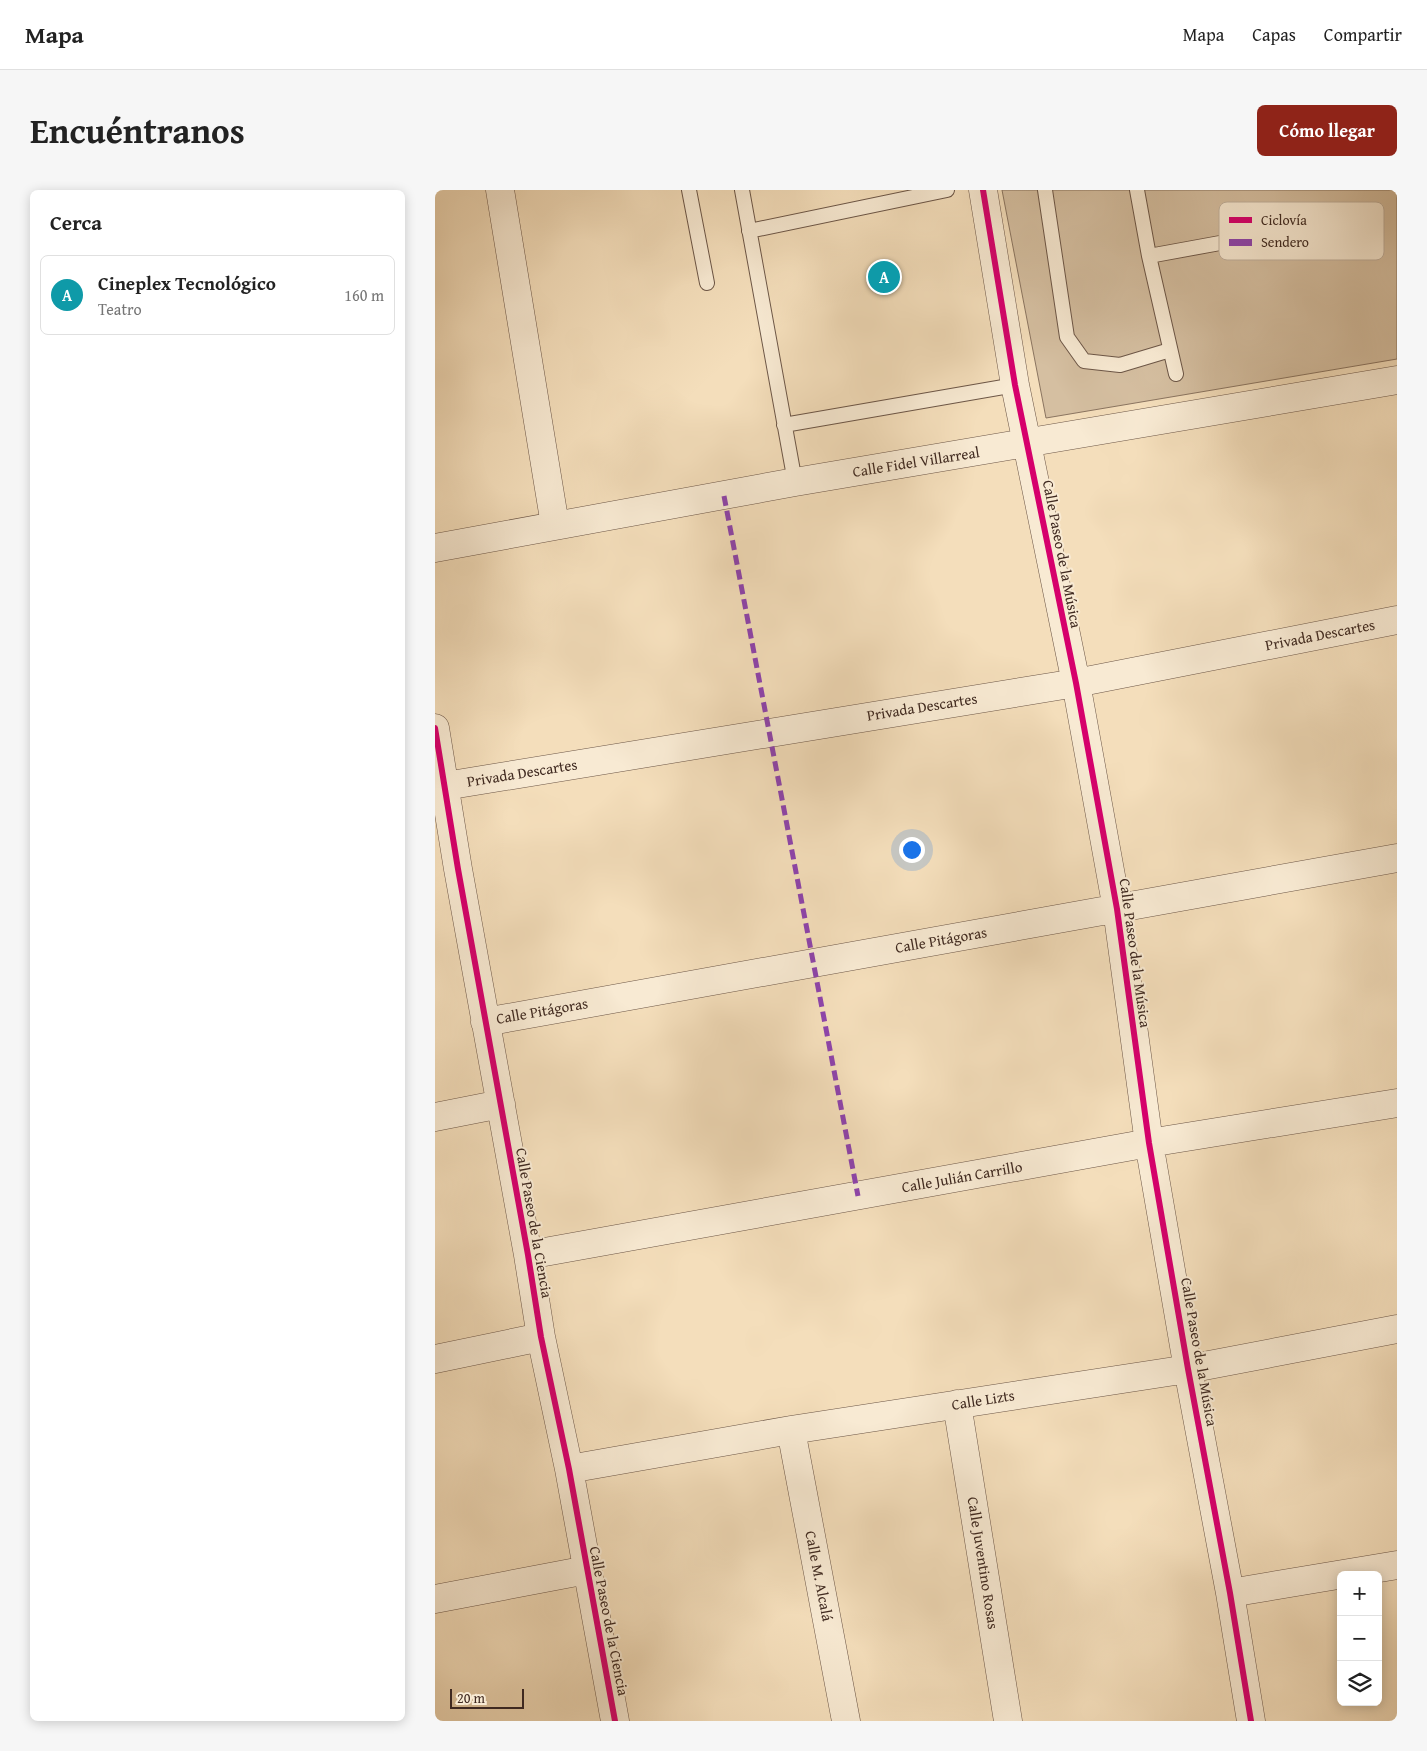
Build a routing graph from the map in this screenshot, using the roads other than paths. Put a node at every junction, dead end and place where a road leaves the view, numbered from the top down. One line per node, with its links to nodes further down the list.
1 (500, 190): 19 (street)
2 (689, 190): 11 (lane)
3 (742, 190): 8 (lane)
4 (947, 190): 8 (lane)
5 (983, 190): 15 (street, Calle Paseo de la Música)
6 (1045, 190): 12 (lane)
7 (1137, 190): 10 (lane)
8 (749, 231): 16 (lane)
9 (1219, 243): 10 (lane)
10 (1149, 256): 12 (lane)
11 (707, 283)
12 (1170, 350): 13 (lane)
13 (1177, 374)
14 (1397, 380): 17 (street, Calle Fidel Villarreal)
15 (1015, 384): 16 (lane); 17 (street, Calle Paseo de la Música)
16 (784, 425): 18 (lane)
17 (1027, 444): 18 (street, Calle Fidel Villarreal); 22 (street, Calle Paseo de la Música)
18 (795, 482): 19 (street, Calle Fidel Villarreal)
19 (555, 525): 20 (street, Calle Fidel Villarreal)
20 (435, 548)
21 (1397, 620): 22 (street, Privada Descartes)
22 (1076, 683): 24 (street, Privada Descartes); 27 (street, Calle Paseo de la Música)
23 (435, 728): 24 (street, Calle Paseo de la Ciencia)
24 (445, 786): 26 (street, Calle Paseo de la Ciencia)
25 (1397, 858): 27 (street, Calle Pitágoras)
26 (447, 872): 28 (street, Calle Paseo de la Ciencia)
27 (1117, 909): 28 (street, Calle Pitágoras); 32 (street, Calle Paseo de la Música)
28 (485, 1022): 30 (street, Calle Paseo de la Ciencia)
29 (1397, 1103): 32 (street, Calle Julián Carrillo)
30 (501, 1104): 31 (street); 33 (street, Calle Paseo de la Ciencia)
31 (435, 1116)
32 (1149, 1143): 33 (street, Calle Julián Carrillo); 37 (street, Calle Paseo de la Música)
33 (528, 1255): 35 (street, Calle Paseo de la Ciencia)
34 (1397, 1329): 37 (street, Calle Lizts)
35 (541, 1337): 36 (street); 40 (street, Calle Paseo de la Ciencia)
36 (435, 1359)
37 (1189, 1369): 38 (street, Calle Lizts); 43 (street, Calle Paseo de la Música)
38 (957, 1404): 39 (street, Calle Lizts); 47 (street, Calle Juventino Rosas)
39 (791, 1430): 40 (street, Calle Lizts); 46 (street, Calle M. Alcalá)
40 (569, 1469): 42 (street, Calle Paseo de la Ciencia)
41 (1397, 1564): 43 (street)
42 (587, 1570): 44 (street); 45 (street, Calle Paseo de la Ciencia)
43 (1230, 1593): 48 (street, Calle Paseo de la Música)
44 (435, 1599)
45 (615, 1721)
46 (846, 1721)
47 (1008, 1721)
48 (1251, 1721)

